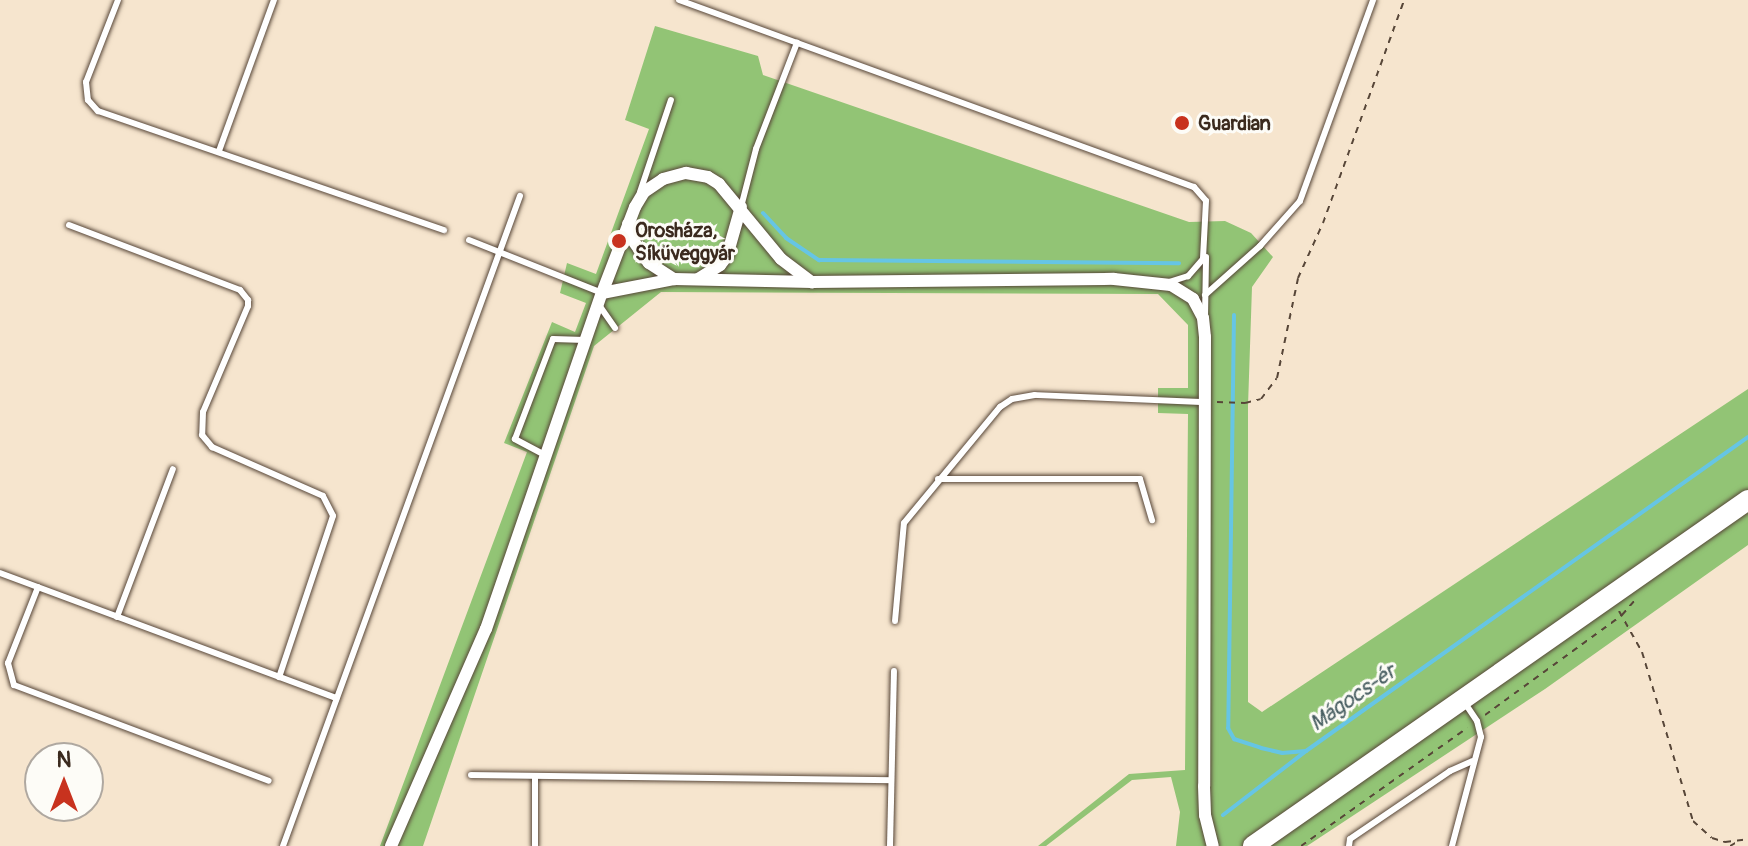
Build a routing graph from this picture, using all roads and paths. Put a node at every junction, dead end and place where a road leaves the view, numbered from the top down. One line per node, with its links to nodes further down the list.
1 (118, 0): 8 (lane)
2 (274, 0): 8 (lane)
3 (679, 0): 6 (lane)
4 (1373, 0): 22 (lane)
5 (1404, 0): 28 (path)
6 (797, 43): 11 (lane); 16 (lane)
7 (671, 100): 10 (lane)
8 (219, 151): 14 (lane)
9 (520, 196): 17 (lane)
10 (635, 207): 11 (street); 12 (street)
11 (741, 207): 19 (street); 20 (street)
12 (628, 224): 18 (street); 23 (street)
13 (69, 225): 40 (lane)
14 (444, 230)
15 (469, 240): 17 (lane)
16 (1206, 243): 21 (lane); 22 (lane)
17 (500, 251): 23 (lane); 41 (lane)
18 (674, 279): 19 (street); 23 (street)
19 (697, 279): 20 (street)
20 (812, 282): 21 (street)
21 (1161, 283): 25 (street)
22 (1205, 295): 25 (lane)
23 (600, 298): 24 (lane); 26 (street)
24 (615, 328)
25 (1205, 337): 27 (street)
26 (585, 340): 29 (street); 29 (lane)
27 (1205, 402): 31 (lane); 54 (street)
28 (1228, 403)
29 (543, 454): 51 (street)
30 (173, 469): 37 (lane)
31 (938, 479): 33 (lane); 38 (lane)
32 (1748, 500): 36 (main road)
33 (1152, 520)
34 (0, 573): 35 (lane)
35 (38, 587): 37 (lane); 47 (lane)
36 (1609, 597): 42 (main road); 49 (path)
37 (117, 617): 40 (lane)
38 (895, 621)
39 (894, 671): 46 (lane)
40 (279, 677): 41 (lane)
41 (337, 698): 50 (lane)
42 (1462, 700): 43 (lane); 55 (main road)
43 (1473, 761): 56 (lane); 57 (lane)
44 (471, 775): 45 (lane)
45 (535, 776): 46 (lane); 52 (lane)
46 (891, 780): 53 (lane)
47 (269, 781)
48 (1748, 839): 49 (path)
49 (1742, 840): 58 (path)
50 (283, 846)
51 (391, 846)
52 (535, 846)
53 (890, 846)
54 (1213, 846)
55 (1253, 846)
56 (1349, 846)
57 (1452, 846)
58 (1730, 846)

